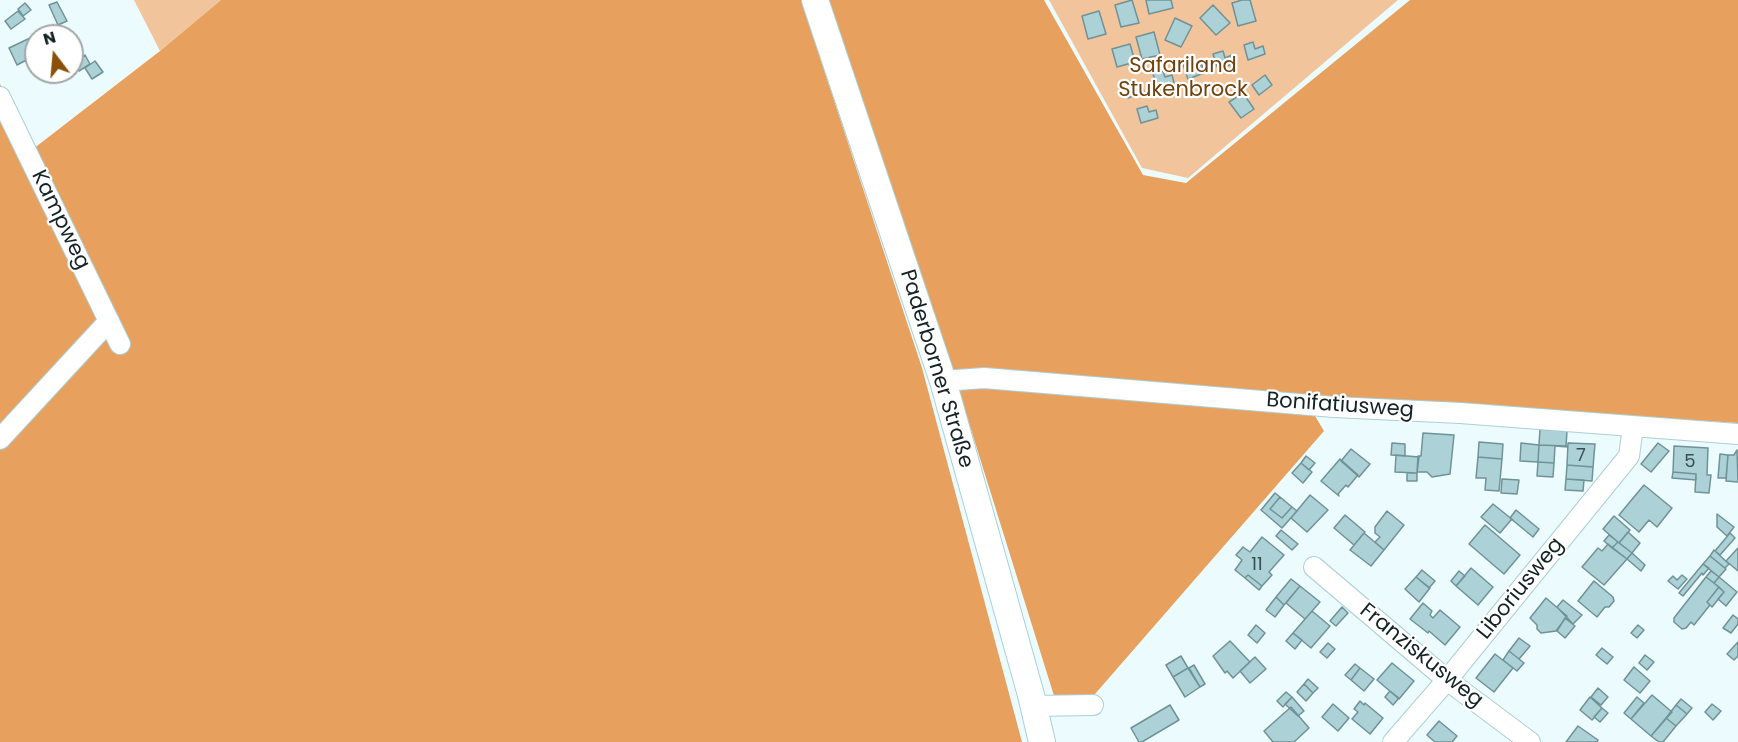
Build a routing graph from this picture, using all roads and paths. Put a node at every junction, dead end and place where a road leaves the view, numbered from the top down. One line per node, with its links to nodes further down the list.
1 (815, 0): 5 (main road, Paderborner Straße)
2 (0, 97): 3 (street, Kampweg)
3 (109, 321): 4 (street, Kampweg); 8 (street)
4 (120, 344)
5 (943, 381): 6 (street, Bonifatiusweg); 12 (main road, Paderborner Straße)
6 (1633, 427): 7 (street, Bonifatiusweg); 10 (street, Liboriusweg)
7 (1738, 434)
8 (0, 440)
9 (1314, 567): 10 (street, Franziskusweg)
10 (1447, 680): 14 (street, Liboriusweg); 15 (street, Franziskusweg)
11 (1093, 705): 12 (street)
12 (1034, 706): 13 (main road, Paderborner Straße)
13 (1042, 742)
14 (1393, 742)
15 (1530, 742)

